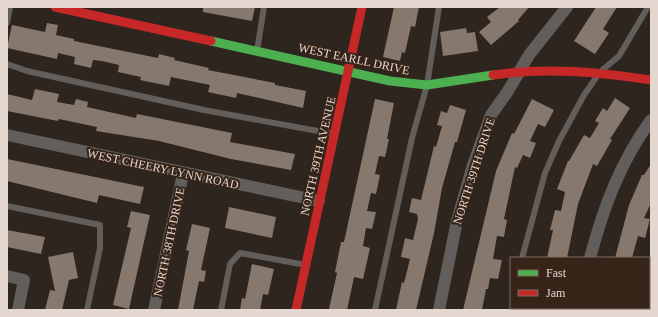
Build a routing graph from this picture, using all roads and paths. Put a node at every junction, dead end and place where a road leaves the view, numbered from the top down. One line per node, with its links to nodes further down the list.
1 (10, 7): 8 (lane)
2 (55, 7): 9 (street, WEST EARLL DRIVE)
3 (264, 7): 9 (lane)
4 (362, 7): 11 (street, NORTH 39TH AVENUE)
5 (440, 7): 15 (lane)
6 (567, 7): 13 (street, NORTH 39TH DRIVE)
7 (648, 7): 12 (lane)
8 (7, 23)
9 (257, 51): 11 (street, WEST EARLL DRIVE)
10 (7, 64): 17 (lane)
11 (349, 72): 15 (street, WEST EARLL DRIVE); 17 (street, NORTH 39TH AVENUE)
12 (600, 72): 13 (street, WEST EARLL DRIVE); 14 (street, WEST EARLL DRIVE); 22 (lane)
13 (518, 73): 15 (street, WEST EARLL DRIVE); 33 (street, NORTH 39TH DRIVE)
14 (651, 80)
15 (427, 85): 32 (lane)
16 (651, 120): 23 (street)
17 (334, 134): 20 (street, NORTH 39TH AVENUE)
18 (7, 135): 19 (street, WEST CHEERY LYNN ROAD)
19 (183, 174): 20 (street, WEST CHEERY LYNN ROAD); 29 (street, NORTH 38TH DRIVE)
20 (319, 201): 24 (street, NORTH 39TH AVENUE)
21 (7, 206): 28 (lane)
22 (522, 257)
23 (590, 257)
24 (306, 265): 30 (lane); 31 (street, NORTH 39TH AVENUE)
25 (7, 276): 27 (street)
26 (651, 303): 34 (lane)
27 (18, 310)
28 (87, 310)
29 (154, 310)
30 (221, 310)
31 (296, 310)
32 (375, 310)
33 (439, 310)
34 (650, 310)

